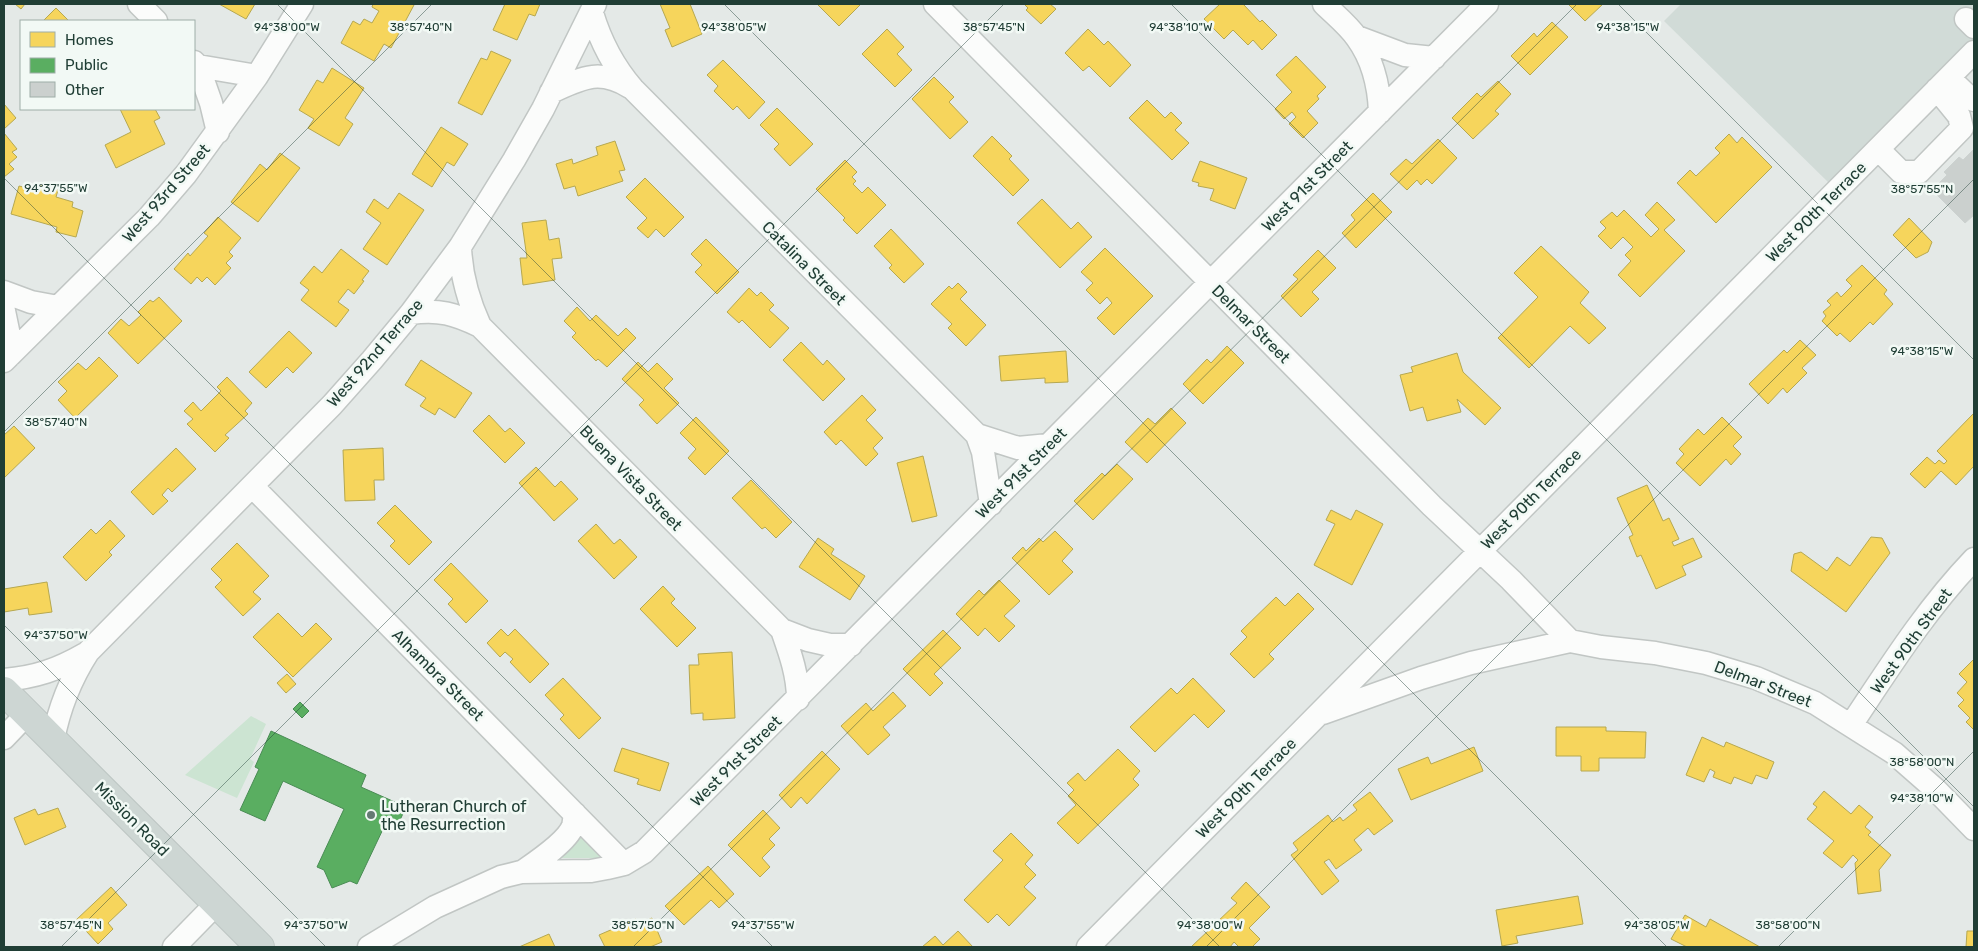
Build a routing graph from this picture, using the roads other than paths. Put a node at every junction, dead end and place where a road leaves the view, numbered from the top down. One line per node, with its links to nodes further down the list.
1 (139, 4): 7 (street)
2 (302, 4): 12 (street, West 93rd Street)
3 (935, 4): 21 (street, Delmar Street)
4 (1324, 4): 8 (street)
5 (1488, 4): 10 (street, West 91st Street)
6 (593, 8): 14 (street, Catalina Street); 15 (street, West 92nd Terrace)
7 (155, 20)
8 (1357, 37): 10 (street); 17 (street)
9 (1974, 52): 13 (street, West 90th Terrace)
10 (1434, 58): 17 (street, West 91st Street)
11 (196, 64): 12 (street); 18 (street)
12 (257, 76): 18 (street, West 93rd Street)
13 (1943, 84): 16 (street); 19 (street, West 90th Terrace); 19 (street)
14 (633, 89): 15 (street, Catalina Street); 28 (street, Catalina Street)
15 (551, 92): 20 (street, West 92nd Terrace)
16 (1974, 100)
17 (1380, 112): 21 (street, West 91st Street)
18 (218, 132): 23 (street, West 93rd Street)
19 (1878, 149): 32 (street, West 90th Terrace)
20 (460, 247): 25 (street, West 92nd Terrace); 26 (street, Buena Vista Street)
21 (1211, 283): 29 (street, West 91st Street); 32 (street, Delmar Street)
22 (4, 292): 23 (street)
23 (58, 307): 27 (street, West 93rd Street)
24 (4, 311): 27 (street)
25 (411, 313): 26 (street, Buena Vista Street); 30 (street, West 92nd Terrace)
26 (480, 326): 34 (street, Buena Vista Street)
27 (7, 358)
28 (977, 436): 29 (street, Catalina Street); 31 (street, Catalina Street)
29 (1049, 445): 31 (street, West 91st Street)
30 (252, 486): 37 (street, West 92nd Terrace); 46 (street, Alhambra Street)
31 (991, 504): 36 (street, West 91st Street)
32 (1479, 550): 35 (street, Delmar Street); 42 (street, West 90th Terrace)
33 (1974, 560): 43 (street, West 90th Street)
34 (782, 630): 36 (street, Buena Vista Street); 40 (street, Buena Vista Street)
35 (1570, 641): 42 (street, Delmar Street); 43 (street, Delmar Street)
36 (851, 645): 40 (street, West 91st Street)
37 (88, 652): 38 (street, West 92nd Terrace); 45 (street, West 92nd Terrace)
38 (4, 680)
39 (4, 691): 41 (main road, Mission Road)
40 (798, 700): 48 (street, West 91st Street)
41 (27, 714): 44 (street); 45 (main road, Mission Road)
42 (1320, 714): 54 (street, West 90th Terrace)
43 (1851, 725): 47 (street, Delmar Street)
44 (4, 738)
45 (53, 740): 50 (main road, Mission Road)
46 (575, 814): 48 (street, Alhambra Street); 49 (street, West 91st Street)
47 (1974, 829)
48 (624, 864): 49 (street, West 91st Street)
49 (521, 872): 53 (street, West 91st Street)
50 (217, 903): 51 (street); 52 (main road, Mission Road)
51 (174, 947)
52 (260, 947)
53 (369, 947)
54 (1088, 947)

